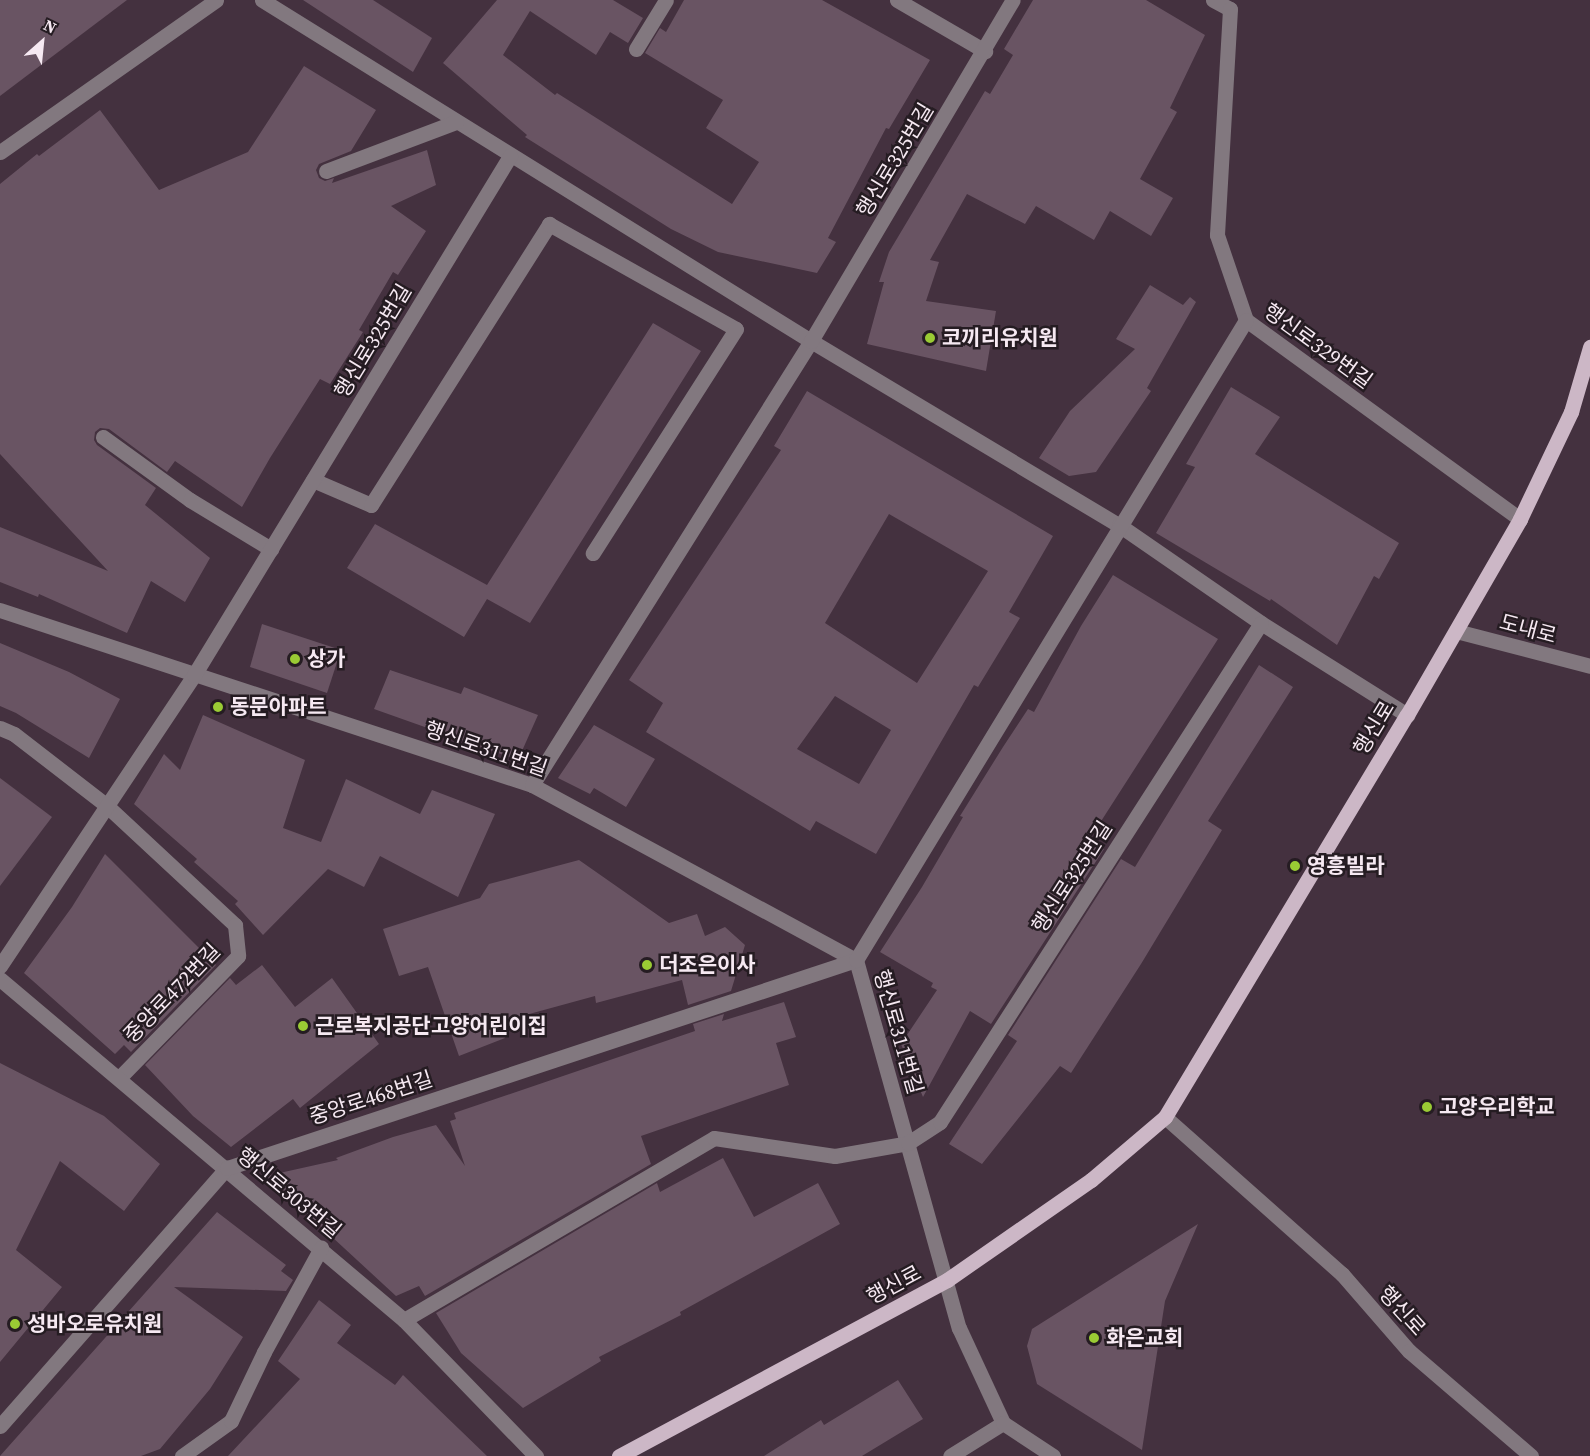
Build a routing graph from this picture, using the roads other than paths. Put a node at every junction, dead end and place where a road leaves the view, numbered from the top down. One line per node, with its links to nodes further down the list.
1 (216, 0): 10 (street)
2 (262, 0): 9 (street)
3 (666, 0): 7 (street)
4 (897, 0): 8 (street)
5 (1012, 0): 8 (street, 행신로325번길)
6 (1214, 0): 13 (street, 행신로329번길)
7 (636, 48)
8 (985, 51): 14 (street, 행신로325번길)
9 (456, 122): 11 (street); 12 (street)
10 (0, 152)
11 (510, 156): 14 (street); 17 (street, 행신로325번길)
12 (326, 171)
13 (1246, 320): 18 (street, 행신로329번길); 19 (street)
14 (811, 341): 19 (street); 29 (street, 행신로325번길)
15 (1590, 347): 18 (main road, 행신로)
16 (103, 437): 20 (street)
17 (313, 480): 20 (street, 행신로325번길); 21 (street)
18 (1520, 519): 24 (main road, 행신로)
19 (1119, 525): 23 (street); 31 (street)
20 (271, 549): 26 (street, 행신로325번길)
21 (592, 553)
22 (0, 610): 26 (street, 행신로311번길)
23 (1261, 623): 27 (street); 36 (street, 행신로325번길)
24 (1456, 630): 25 (street, 도내로); 27 (main road, 행신로)
25 (1590, 666)
26 (194, 675): 29 (street, 행신로311번길); 30 (street)
27 (1407, 715): 35 (main road, 행신로)
28 (0, 728): 30 (street, 중앙로472번길)
29 (532, 785): 31 (street, 행신로311번길)
30 (107, 806): 32 (street); 34 (street, 중앙로472번길)
31 (856, 960): 36 (street, 행신로311번길); 37 (street, 중앙로468번길)
32 (0, 966)
33 (0, 979): 34 (street, 행신로303번길)
34 (119, 1078): 37 (street, 행신로303번길)
35 (1166, 1117): 39 (main road, 행신로); 48 (street, 행신로)
36 (908, 1143): 39 (street, 행신로311번길); 40 (street)
37 (226, 1168): 38 (street, 행신로303번길); 42 (street)
38 (321, 1248): 40 (street, 행신로303번길); 43 (street)
39 (947, 1280): 41 (street, 행신로311번길); 45 (main road, 행신로)
40 (404, 1320): 44 (street, 행신로303번길)
41 (1003, 1423): 46 (street); 47 (street)
42 (0, 1426)
43 (182, 1456)
44 (536, 1456)
45 (619, 1456)
46 (950, 1456)
47 (1053, 1456)
48 (1531, 1456)

